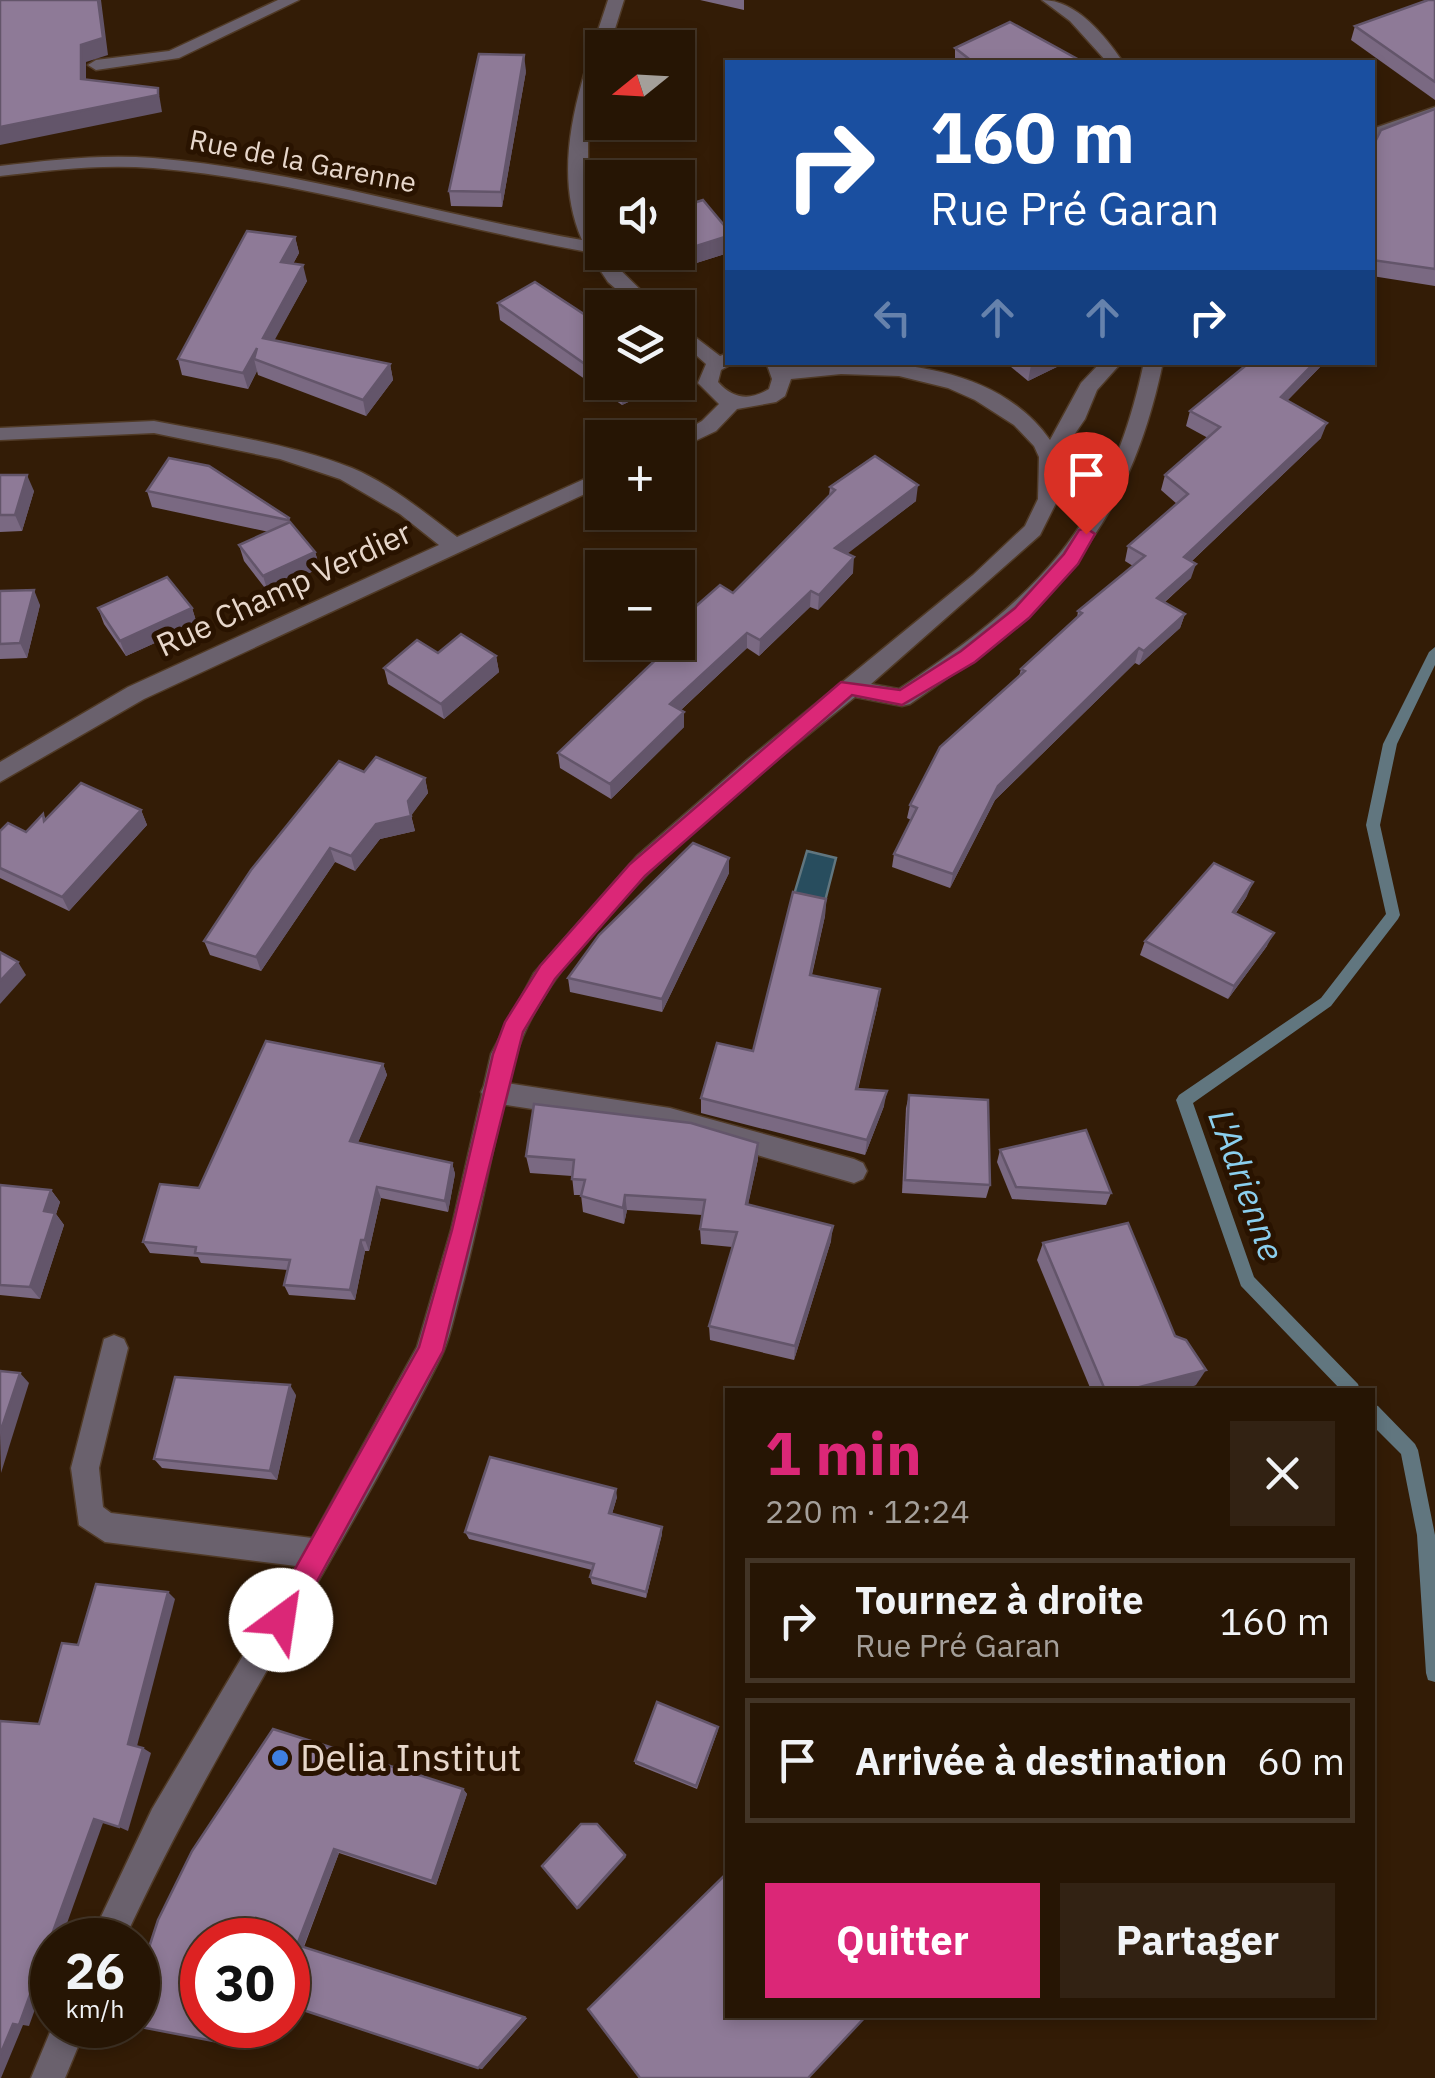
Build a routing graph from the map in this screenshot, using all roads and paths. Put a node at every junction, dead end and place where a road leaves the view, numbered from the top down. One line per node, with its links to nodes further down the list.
1 (291, 0): 5 (street)
2 (616, 0): 9 (street)
3 (1050, 0): 4 (street)
4 (1113, 60)
5 (96, 65)
6 (1435, 112): 7 (street)
7 (1375, 133)
8 (0, 171): 10 (street, Rue de la Garenne)
9 (585, 224)
10 (585, 245)
11 (610, 270): 12 (street)
12 (630, 290)
13 (695, 342): 14 (street)
14 (722, 361): 18 (street)
15 (1110, 365): 21 (street)
16 (1154, 365): 24 (street)
17 (776, 368): 18 (street); 21 (street)
18 (732, 402): 20 (street)
19 (0, 434): 23 (street)
20 (695, 434)
21 (1049, 457): 24 (street)
22 (585, 486): 23 (street, Rue Champ Verdier)
23 (455, 546): 25 (street, Rue Champ Verdier)
24 (848, 687): 26 (street)
25 (0, 773)
26 (494, 1092): 27 (street); 29 (street)
27 (854, 1171)
28 (114, 1348): 29 (street)
29 (320, 1554): 30 (street)
30 (117, 1918)
31 (60, 2048): 32 (street)
32 (48, 2078)

